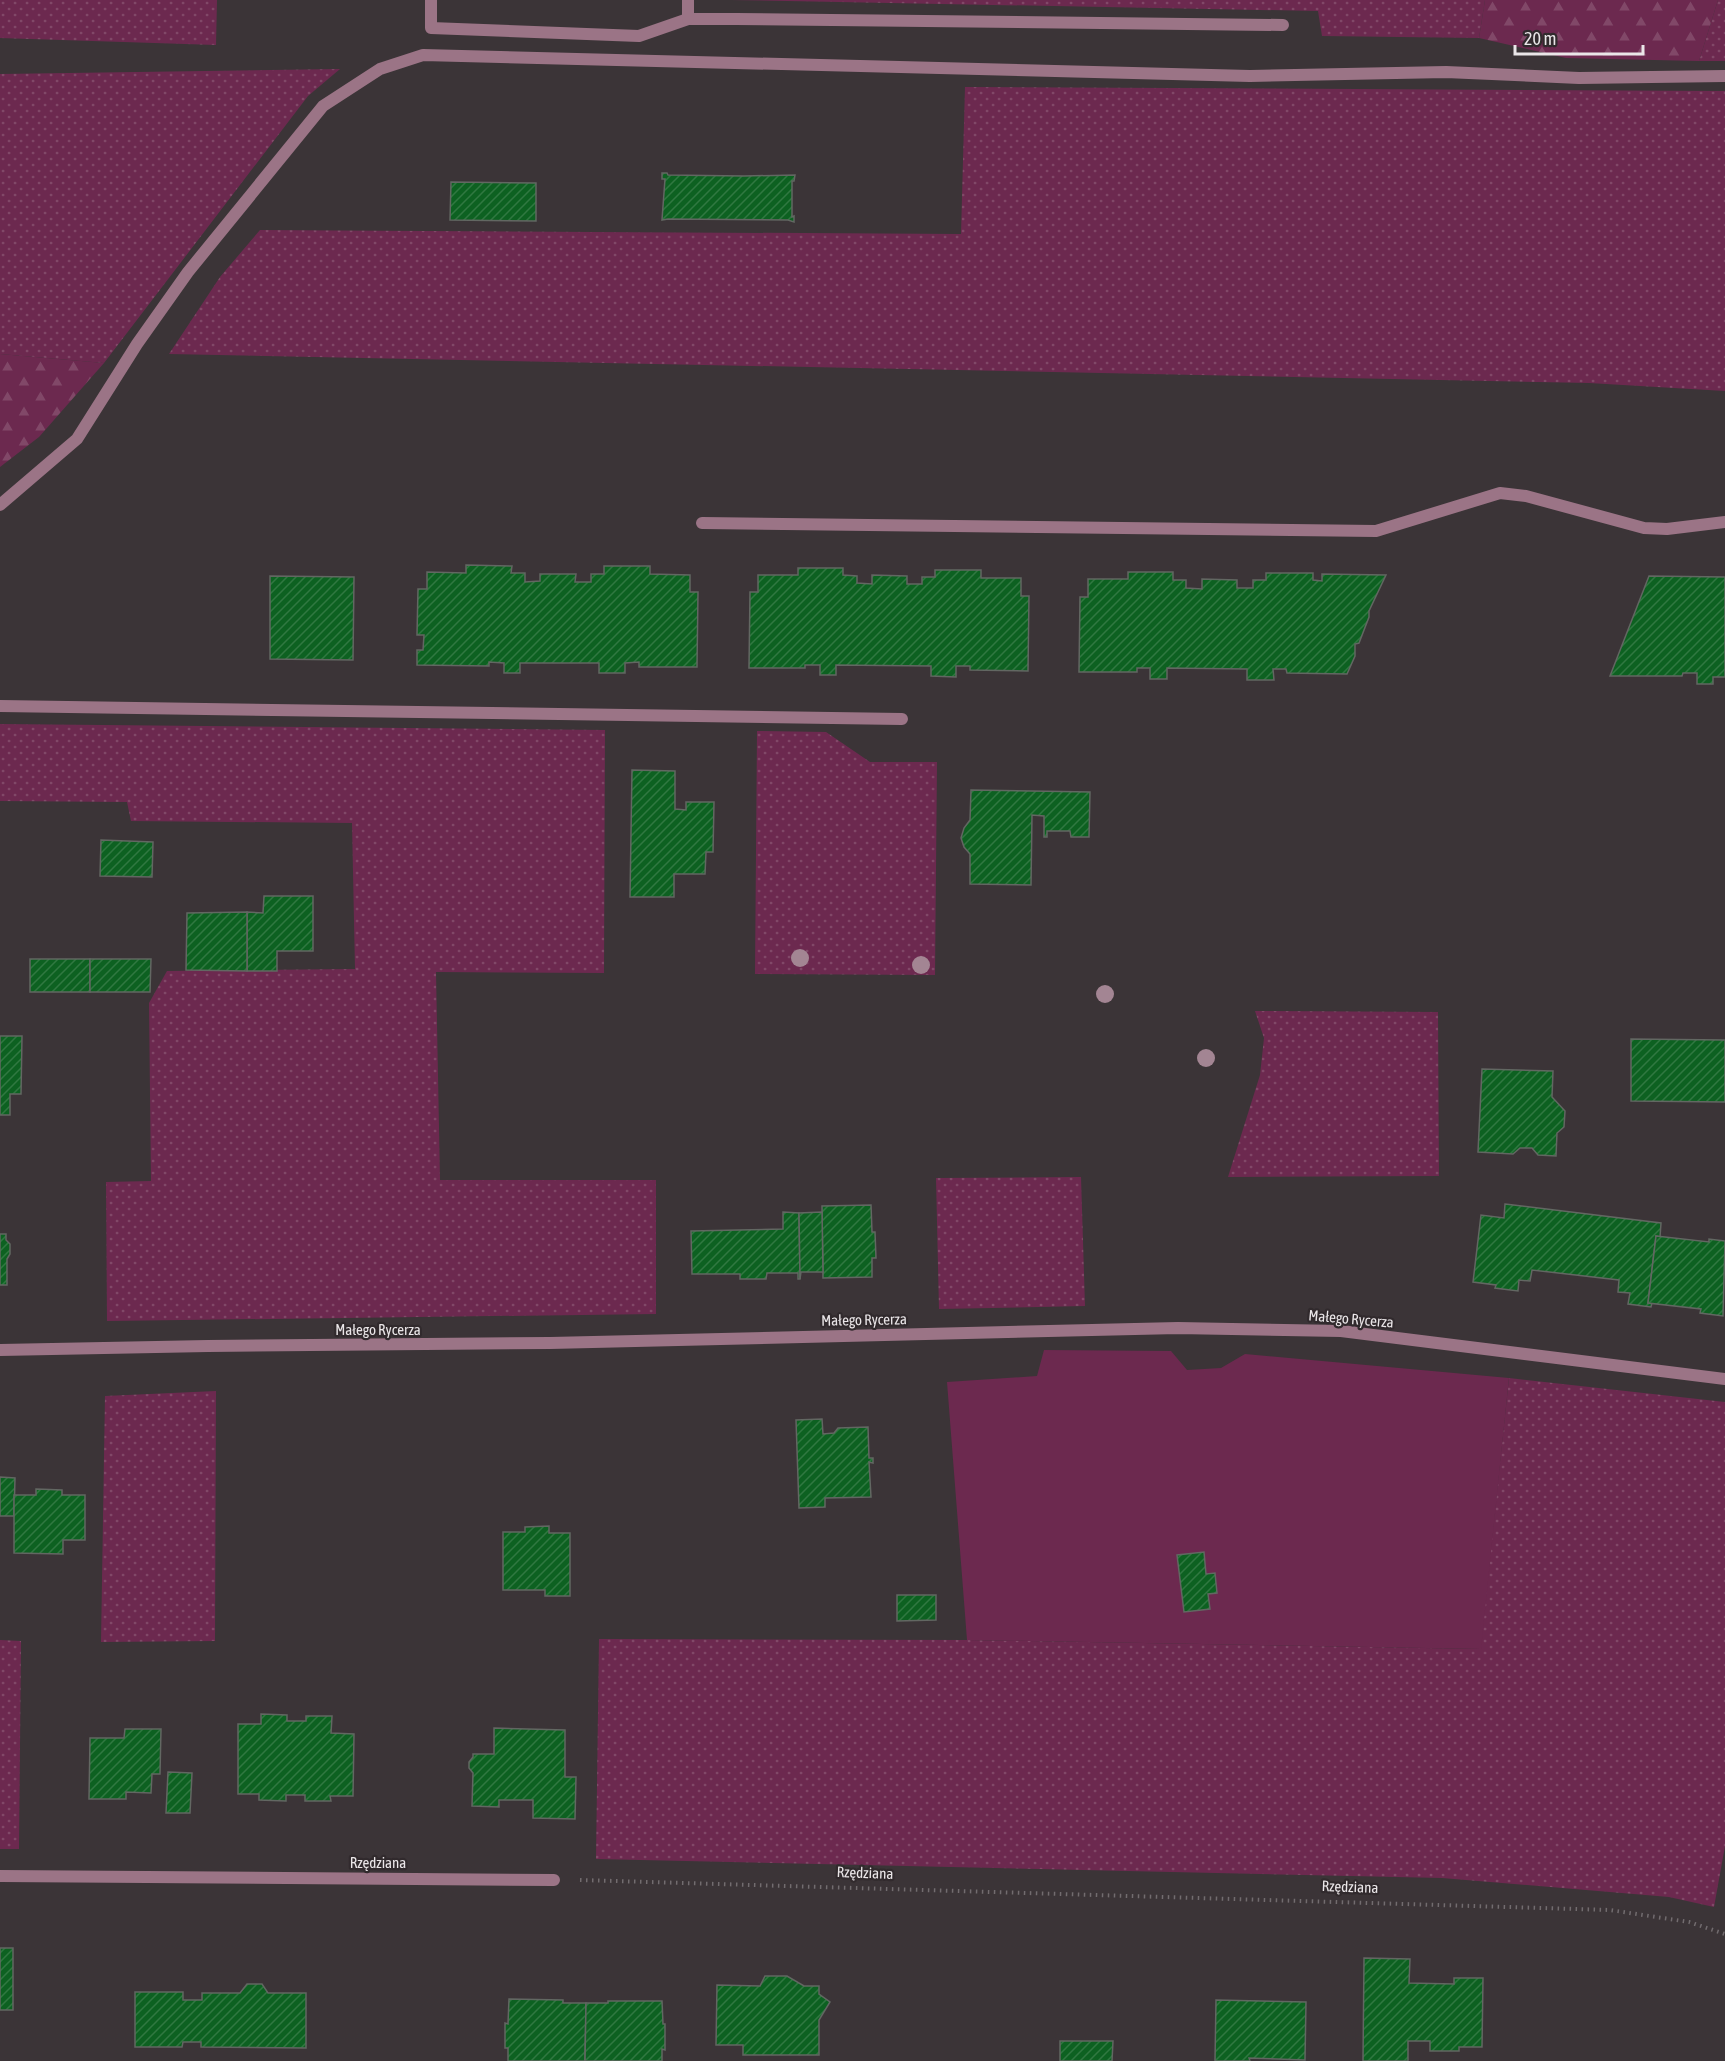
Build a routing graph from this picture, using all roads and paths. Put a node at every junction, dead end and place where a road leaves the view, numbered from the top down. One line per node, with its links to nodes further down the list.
1 (431, 0): 3 (street)
2 (688, 0): 3 (street)
3 (688, 19): 4 (street)
4 (1283, 25)
5 (1725, 76): 6 (street)
6 (0, 505)
7 (1725, 522): 8 (street)
8 (702, 523)
9 (0, 706): 10 (street)
10 (902, 719)
11 (0, 1350): 12 (street, Małego Rycerza)
12 (1725, 1379)
13 (0, 1876): 14 (street, Rzędziana)
14 (554, 1880): 15 (path, Rzędziana)
15 (1725, 1934)

